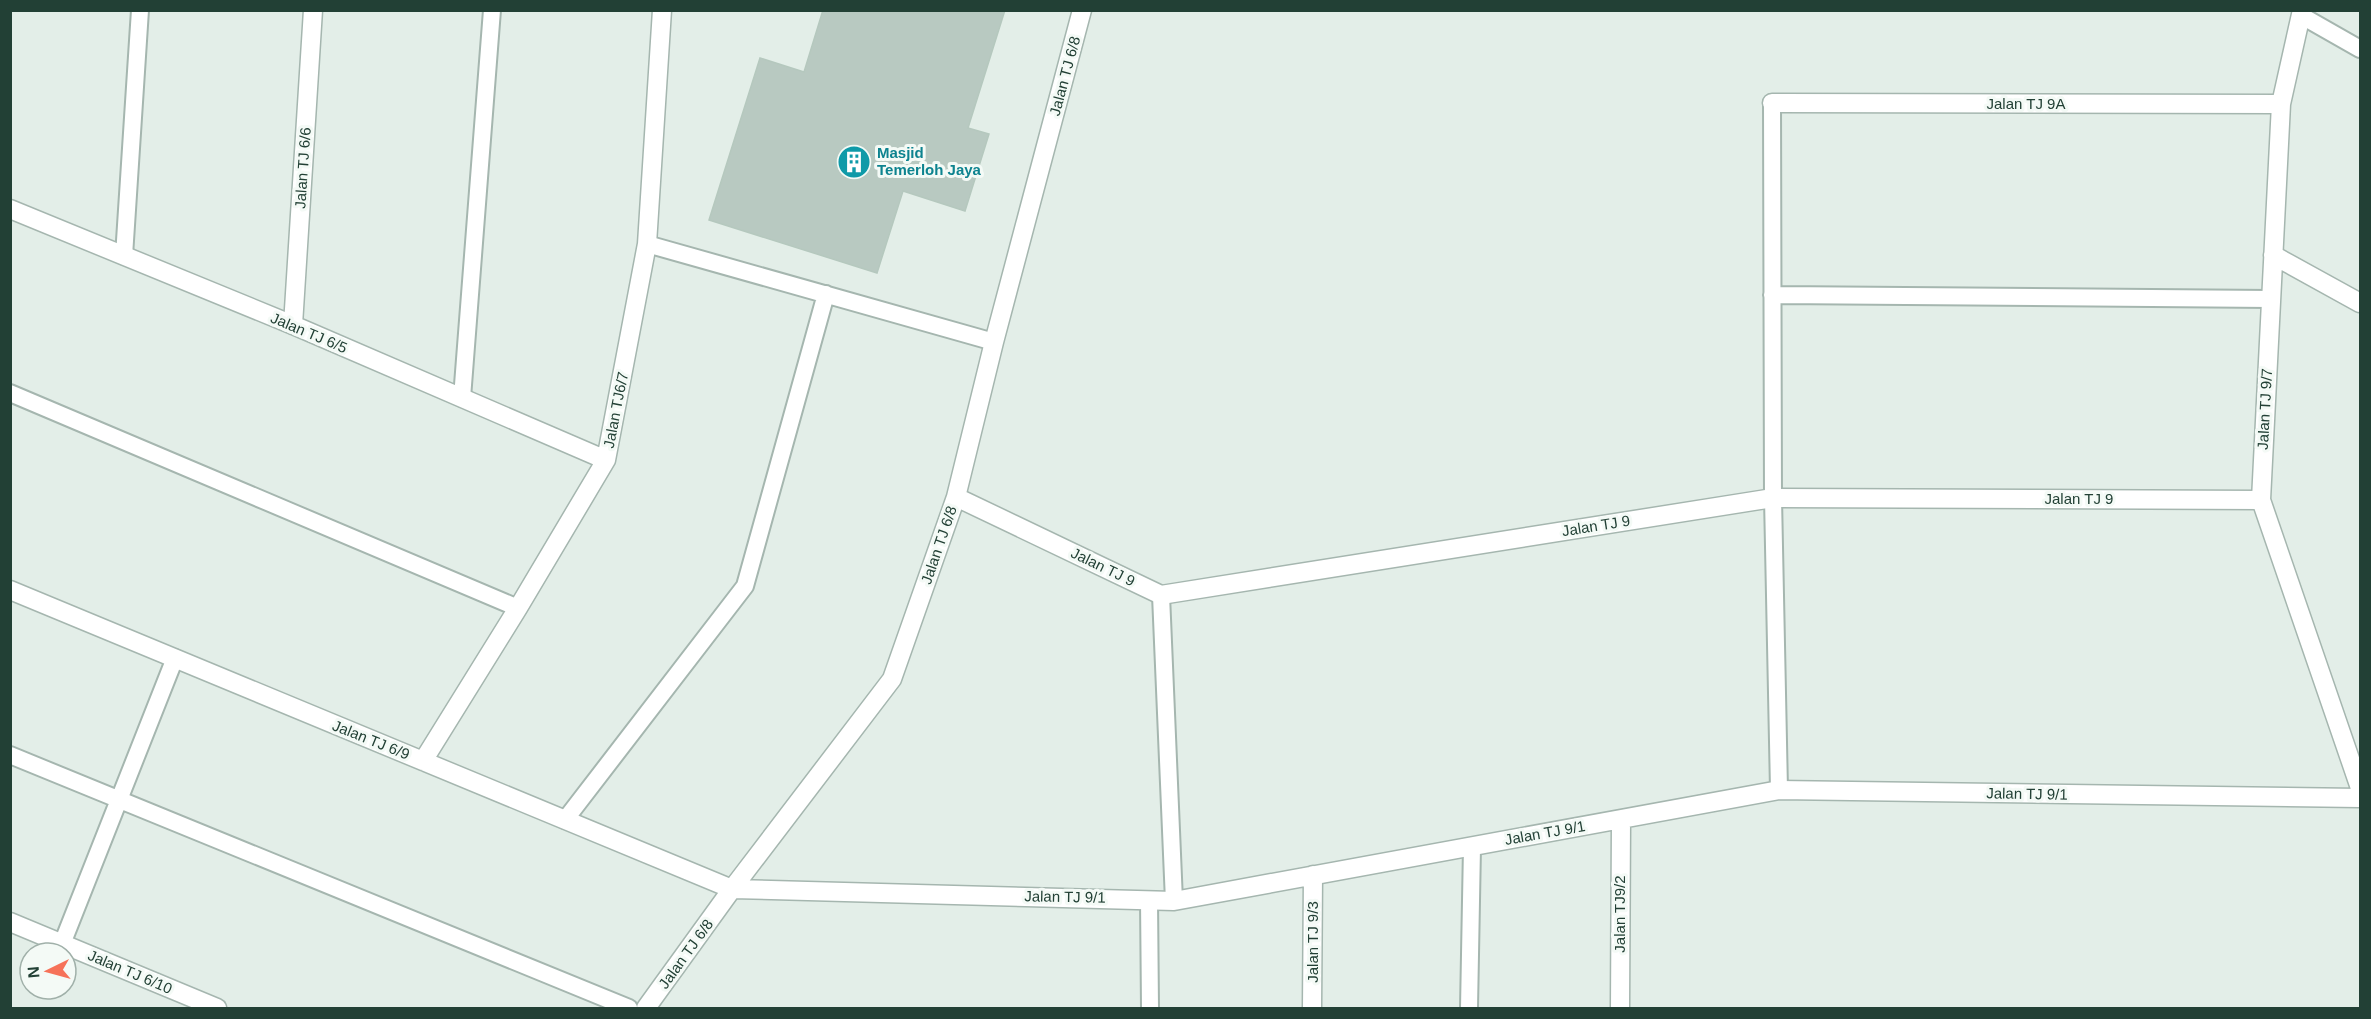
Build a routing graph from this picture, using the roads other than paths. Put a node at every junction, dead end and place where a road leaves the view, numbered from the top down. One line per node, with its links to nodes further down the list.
1 (140, 10): 13 (lane)
2 (313, 10): 18 (street, Jalan TJ 6/6)
3 (492, 10): 21 (lane)
4 (662, 10): 11 (street, Jalan TJ6/7)
5 (1082, 10): 19 (street, Jalan TJ 6/8)
6 (2302, 13): 7 (lane); 9 (street, Jalan TJ 9/7)
7 (2361, 49)
8 (1772, 103): 9 (street, Jalan TJ 9A); 15 (lane)
9 (2281, 104): 12 (street, Jalan TJ 9/7)
10 (10, 209): 13 (street, Jalan TJ 6/5)
11 (647, 244): 14 (lane); 22 (street, Jalan TJ6/7)
12 (2273, 255): 16 (street, Jalan TJ 9/7); 17 (street)
13 (124, 256): 18 (street, Jalan TJ 6/5)
14 (826, 294): 19 (lane); 36 (lane)
15 (1772, 295): 16 (lane); 24 (lane)
16 (2271, 299): 25 (street, Jalan TJ 9/7)
17 (2361, 303)
18 (293, 326): 21 (street, Jalan TJ 6/5)
19 (994, 342): 23 (street, Jalan TJ 6/8)
20 (10, 393): 28 (lane)
21 (462, 399): 22 (street, Jalan TJ 6/5)
22 (606, 460): 28 (street, Jalan TJ6/7)
23 (956, 496): 27 (street, Jalan TJ 9); 40 (street, Jalan TJ 6/8)
24 (1773, 498): 25 (street, Jalan TJ 9); 27 (street, Jalan TJ 9); 33 (lane)
25 (2261, 500): 32 (street, Jalan TJ 9/7)
26 (10, 590): 29 (street, Jalan TJ 6/9)
27 (1161, 595): 42 (lane)
28 (519, 608): 31 (street, Jalan TJ6/7)
29 (175, 658): 31 (street, Jalan TJ 6/9); 35 (lane)
30 (10, 755): 35 (lane)
31 (423, 761): 36 (street, Jalan TJ 6/9)
32 (2361, 788)
33 (1779, 790): 34 (street, Jalan TJ 9/1); 37 (street, Jalan TJ 9/1)
34 (2361, 798)
35 (120, 800): 45 (lane); 48 (lane)
36 (565, 820): 40 (street, Jalan TJ 6/9)
37 (1621, 820): 38 (street, Jalan TJ 9/1); 53 (street, Jalan TJ9/2)
38 (1472, 847): 39 (street, Jalan TJ 9/1); 52 (lane)
39 (1313, 875): 42 (street, Jalan TJ 9/1); 51 (street, Jalan TJ 9/3)
40 (732, 889): 41 (street, Jalan TJ 9/1); 49 (street, Jalan TJ 6/8)
41 (1149, 900): 42 (street, Jalan TJ 9/1); 50 (lane)
42 (1174, 901)
43 (10, 922): 44 (street, Jalan TJ 6/10)
44 (55, 941)
45 (63, 941)
46 (78, 951): 47 (street, Jalan TJ 6/10)
47 (217, 1008)
48 (629, 1008)
49 (646, 1008)
50 (1150, 1008)
51 (1312, 1008)
52 (1469, 1008)
53 (1620, 1008)

